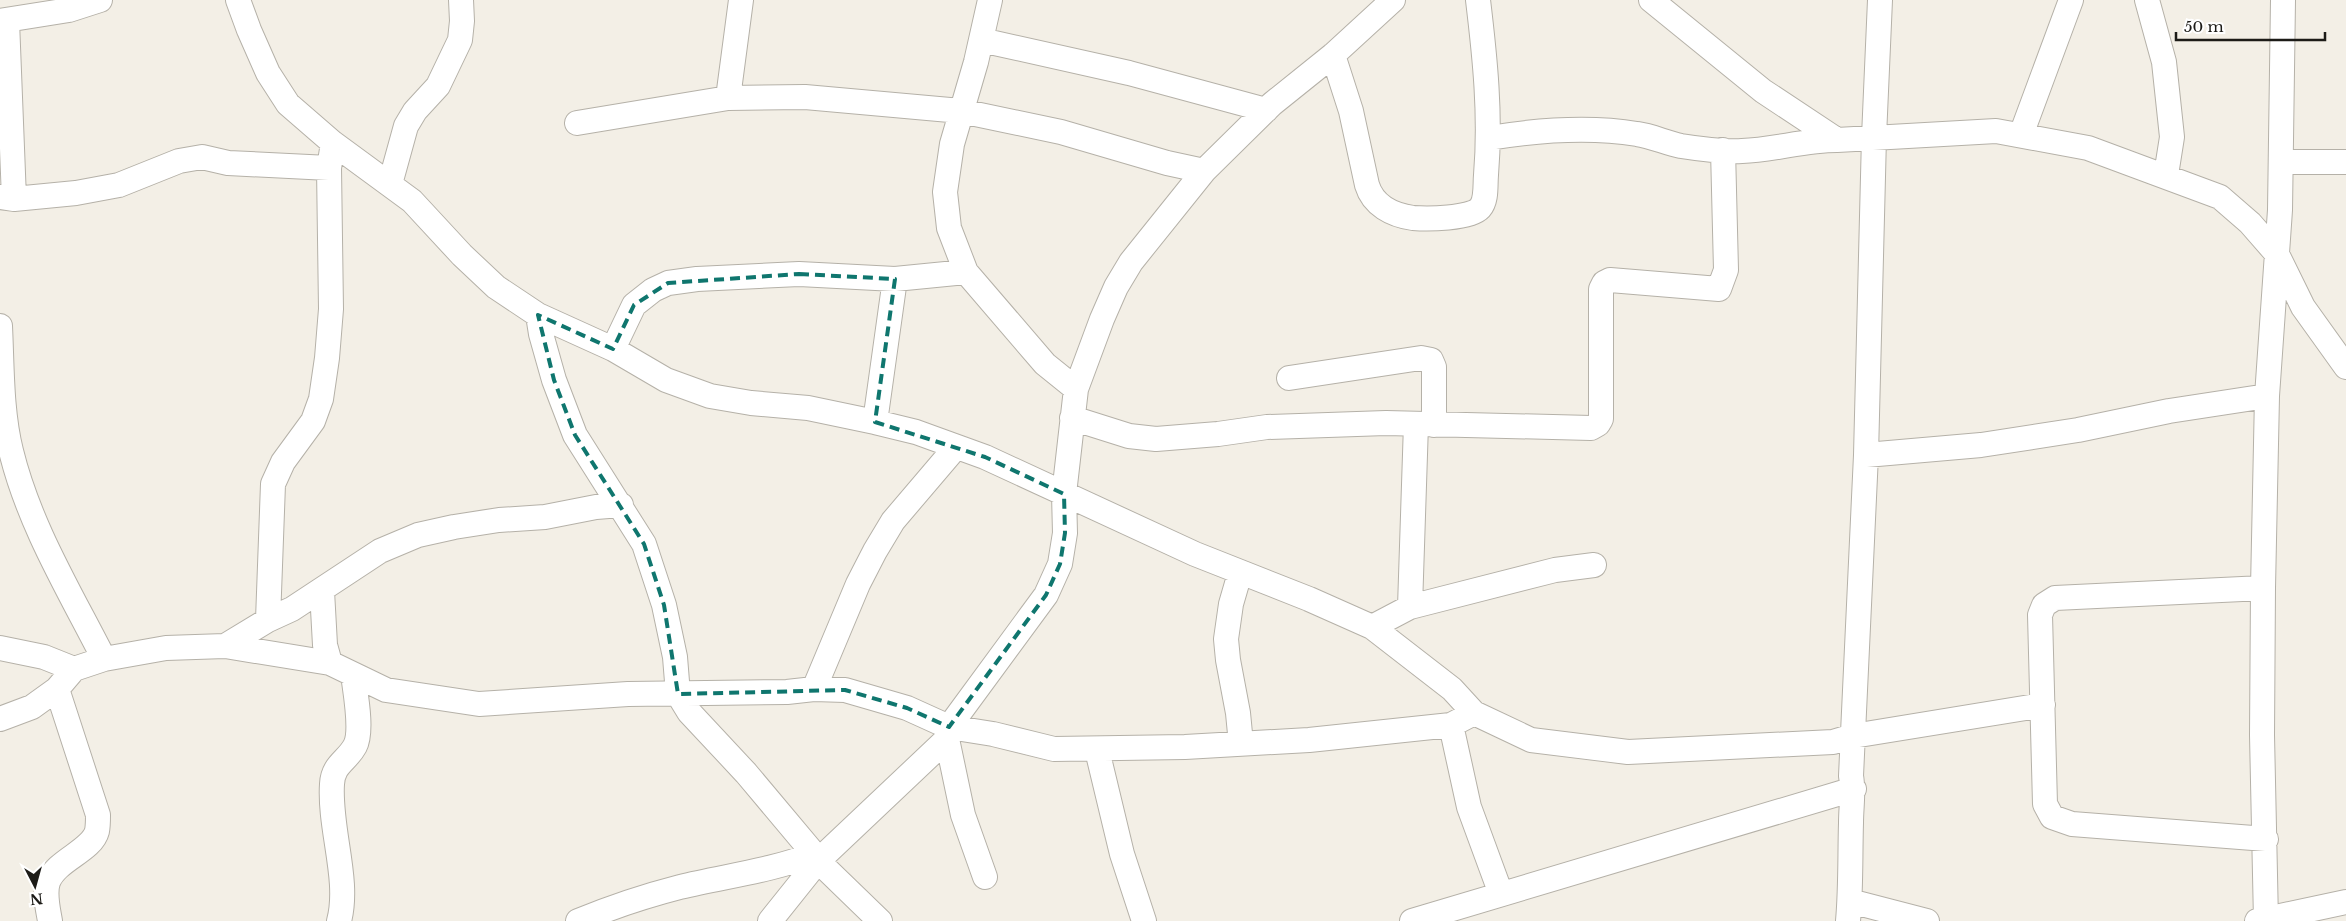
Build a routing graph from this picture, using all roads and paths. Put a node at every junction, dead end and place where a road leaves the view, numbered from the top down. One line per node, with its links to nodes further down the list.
1 (100, 0): 13 (street)
2 (238, 0): 24 (street)
3 (461, 0): 31 (street)
4 (742, 0): 16 (street)
5 (990, 0): 14 (street)
6 (1393, 0): 15 (street)
7 (1478, 0): 22 (street)
8 (1651, 0): 23 (street)
9 (1880, 0): 21 (street)
10 (2071, 0): 20 (street)
11 (2147, 0): 30 (street)
12 (2283, 0): 26 (street)
13 (4, 21): 32 (street)
14 (981, 40): 17 (street); 18 (street)
15 (1333, 55): 17 (street); 22 (street)
16 (728, 98): 18 (street); 19 (street)
17 (1266, 110): 29 (street)
18 (961, 111): 29 (street); 34 (street)
19 (577, 124)
20 (2021, 135): 21 (street); 30 (street)
21 (1874, 137): 23 (street); 47 (street)
22 (1489, 138): 25 (street)
23 (1837, 140): 25 (street)
24 (333, 143): 28 (street); 31 (street)
25 (1722, 150): 45 (street)
26 (2281, 162): 27 (street); 33 (street)
27 (2346, 162)
28 (328, 168): 32 (street); 55 (street)
29 (1204, 171): 41 (street)
30 (2166, 175): 33 (street)
31 (390, 184): 36 (street)
32 (7, 198)
33 (2277, 254): 39 (street); 42 (street)
34 (966, 272): 35 (street); 41 (street)
35 (895, 279): 38 (street); 44 (street)
36 (538, 315): 38 (street); 49 (street)
37 (0, 326): 59 (street)
38 (613, 349): 44 (street)
39 (2346, 368)
40 (1289, 378): 45 (street)
41 (1076, 389): 43 (street)
42 (2267, 396): 47 (street); 52 (street)
43 (1072, 418): 45 (street); 48 (street)
44 (875, 422): 46 (street)
45 (1425, 425): 54 (street)
46 (956, 447): 48 (street); 63 (street)
47 (1866, 455): 71 (street)
48 (1064, 494): 51 (street); 70 (street)
49 (621, 505): 53 (street); 65 (street)
50 (1594, 565): 54 (street)
51 (1240, 573): 56 (street); 72 (street)
52 (2263, 588): 66 (street); 75 (street)
53 (322, 591): 55 (street); 60 (street)
54 (1410, 607): 56 (street)
55 (268, 620): 57 (street)
56 (1372, 627): 67 (street)
57 (225, 646): 59 (street); 60 (street)
58 (0, 648): 61 (street)
59 (104, 659): 61 (street)
60 (330, 663): 62 (street)
61 (74, 669): 64 (street)
62 (354, 674): 65 (street); 83 (street)
63 (814, 689): 65 (street); 70 (street)
64 (57, 690): 68 (street); 82 (street)
65 (678, 694): 76 (street)
66 (2043, 705): 71 (street); 75 (street)
67 (1474, 713): 69 (street); 71 (street)
68 (0, 720)
69 (1451, 725): 72 (street); 78 (street)
70 (948, 733): 73 (street); 76 (street); 77 (street)
71 (1853, 736): 74 (street)
72 (1241, 744): 73 (street)
73 (1097, 750): 87 (street)
74 (1854, 789): 78 (street); 80 (street)
75 (2266, 840): 81 (street)
76 (816, 858): 84 (street); 85 (street); 86 (street)
77 (985, 877)
78 (1501, 894): 88 (street)
79 (2346, 902): 81 (street)
80 (1849, 911): 89 (street)
81 (2263, 920)
82 (50, 921)
83 (339, 921)
84 (578, 921)
85 (770, 921)
86 (880, 921)
87 (1144, 921)
88 (1412, 921)
89 (1927, 921)

